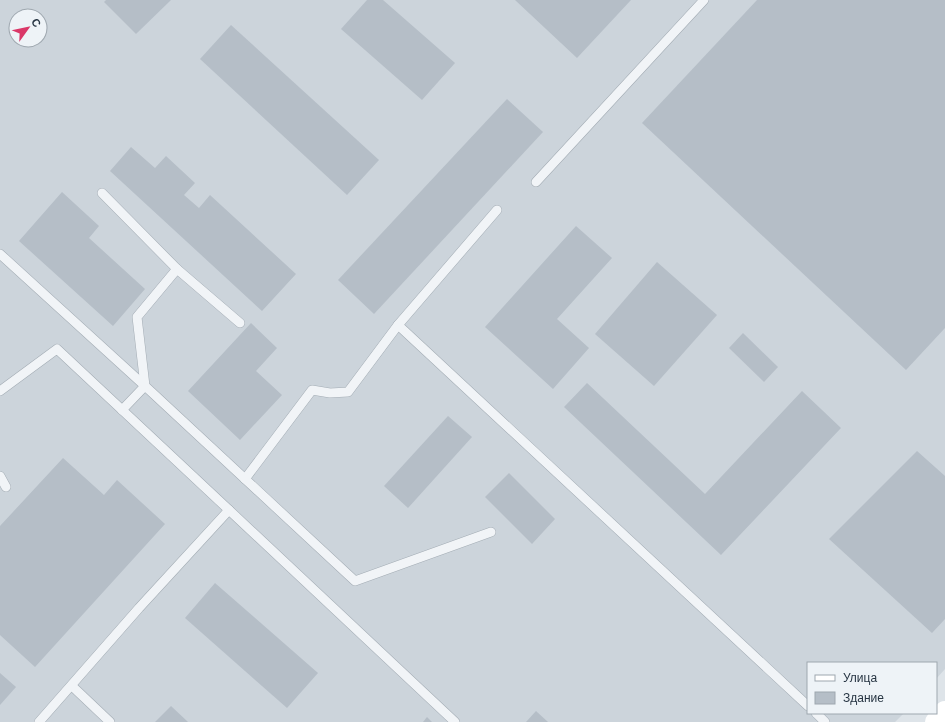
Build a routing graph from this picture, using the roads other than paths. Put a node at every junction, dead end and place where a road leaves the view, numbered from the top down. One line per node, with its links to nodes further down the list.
1 (704, 0): 2 (lane)
2 (536, 182)
3 (102, 193): 6 (lane)
4 (497, 210): 8 (lane)
5 (0, 254): 9 (lane)
6 (177, 269): 7 (lane); 9 (lane)
7 (240, 323)
8 (398, 325): 13 (lane); 18 (lane)
9 (145, 386): 11 (lane); 13 (lane)
10 (0, 391): 11 (lane)
11 (122, 410): 15 (lane)
12 (0, 476): 14 (lane)
13 (245, 478): 16 (lane)
14 (6, 487)
15 (229, 510): 17 (lane); 23 (lane)
16 (491, 532)
17 (72, 686): 21 (lane); 22 (lane)
18 (807, 705)
19 (945, 712): 25 (street)
20 (817, 714): 24 (lane)
21 (39, 722)
22 (110, 722)
23 (455, 722)
24 (825, 722)
25 (936, 722)

